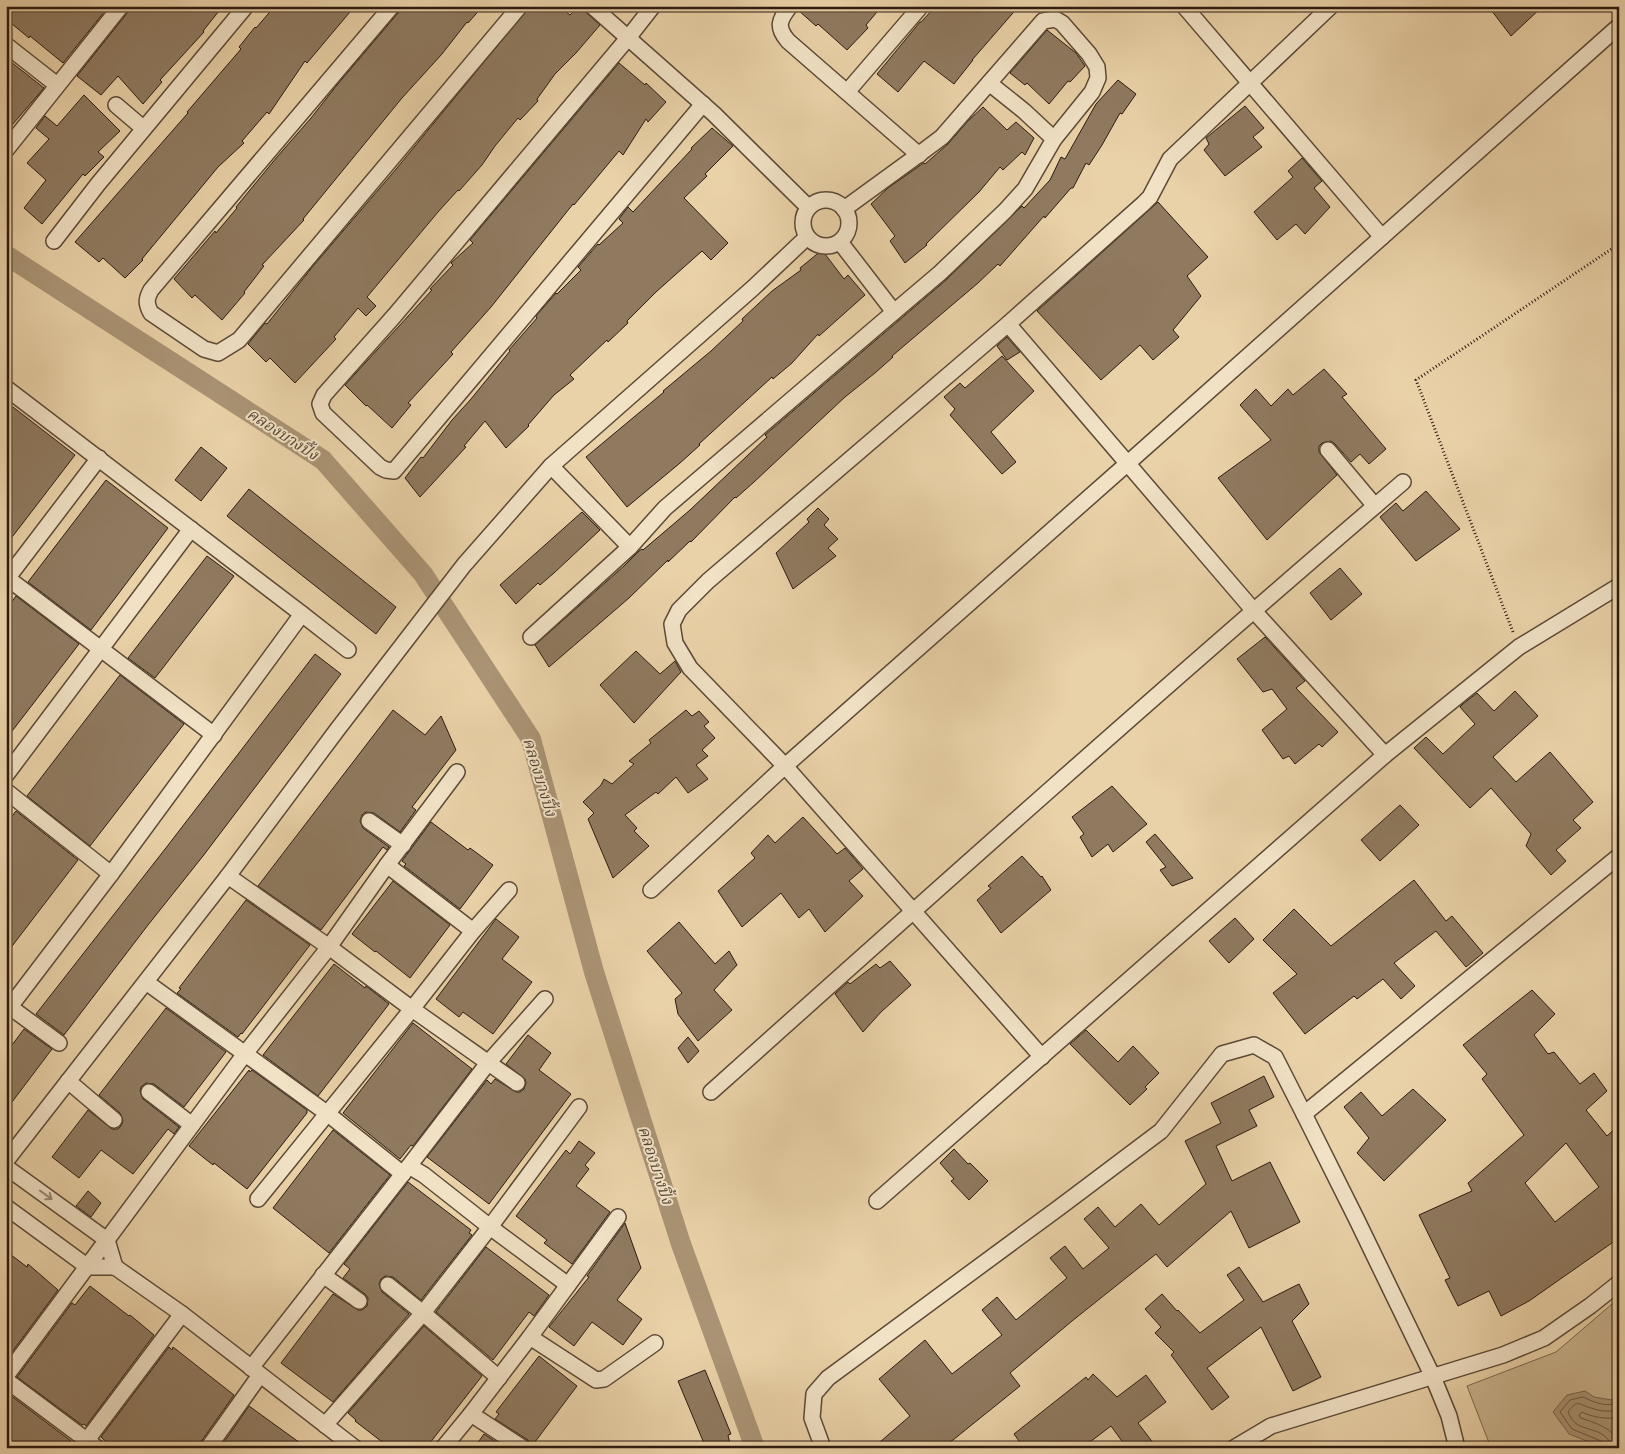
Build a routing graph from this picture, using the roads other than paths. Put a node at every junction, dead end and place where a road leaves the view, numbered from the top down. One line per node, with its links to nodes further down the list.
1 (122, 6): 16 (street)
2 (246, 6): 20 (street)
3 (392, 6): 4 (street)
4 (520, 6)
5 (592, 6): 12 (street)
6 (653, 6): 12 (street)
7 (790, 6): 17 (street)
8 (921, 6): 17 (street)
9 (1184, 6): 15 (street)
10 (1331, 6): 15 (street)
11 (1619, 26): 27 (street)
12 (628, 38): 18 (street); 18 (street)
13 (6, 45): 16 (street)
14 (988, 82): 21 (street); 21 (street); 23 (street)
15 (1250, 84): 27 (street); 31 (street)
16 (57, 85): 22 (street)
17 (847, 92): 23 (street)
18 (703, 104): 24 (street)
19 (116, 105): 20 (street)
20 (143, 128): 28 (street)
21 (1054, 139): 30 (street)
22 (6, 150)
23 (919, 155): 25 (street)
24 (808, 208): 25 (street); 26 (street)
25 (844, 209): 29 (street)
26 (807, 237): 29 (street); 36 (street)
27 (1382, 237): 35 (street)
28 (54, 241)
29 (840, 242): 30 (street)
30 (894, 312): 40 (street)
31 (1008, 324): 35 (street); 50 (street)
32 (6, 388): 34 (street)
33 (1328, 450): 38 (street)
34 (99, 458): 39 (street); 41 (street)
35 (1128, 463): 43 (street); 50 (street)
36 (551, 466): 40 (street); 59 (street)
37 (1403, 482): 38 (street)
38 (1375, 506): 43 (street)
39 (191, 529): 44 (street); 46 (street)
40 (630, 547): 45 (street)
41 (7, 579): 46 (street)
42 (1619, 586): 49 (street)
43 (1254, 611): 49 (street); 62 (street)
44 (302, 614): 47 (street); 48 (street)
45 (531, 638)
46 (101, 650): 48 (street); 52 (street)
47 (348, 650)
48 (214, 734): 58 (street)
49 (1385, 754): 71 (street)
50 (785, 766): 61 (street); 62 (street)
51 (458, 772): 55 (street)
52 (6, 775)
53 (6, 791): 58 (street)
54 (369, 821): 55 (street)
55 (403, 845): 57 (street)
56 (1619, 856): 79 (street)
57 (387, 865): 63 (street); 64 (street)
58 (112, 874): 67 (street)
59 (228, 876): 64 (street); 65 (street)
60 (509, 890): 63 (street)
61 (651, 890)
62 (912, 911): 71 (street); 76 (street)
63 (473, 931): 68 (street)
64 (329, 947): 68 (street); 70 (street)
65 (146, 982): 70 (street); 73 (street)
66 (544, 998): 72 (street)
67 (7, 1008): 69 (street)
68 (412, 1008): 72 (street); 78 (street)
69 (58, 1043)
70 (244, 1055): 78 (street); 81 (street)
71 (1042, 1057): 86 (street)
72 (488, 1063): 74 (street); 84 (street)
73 (68, 1081): 80 (street); 82 (street)
74 (517, 1083)
75 (150, 1092): 81 (street)
76 (710, 1092)
77 (579, 1107): 89 (street)
78 (328, 1114): 84 (street); 85 (street)
79 (1304, 1114): 103 (street); 114 (street)
80 (114, 1120)
81 (192, 1125): 90 (street)
82 (6, 1161)
83 (6, 1167): 90 (street, one-way to 90)
84 (406, 1170): 89 (street); 93 (street)
85 (258, 1199)
86 (877, 1201)
87 (6, 1207): 91 (street)
88 (618, 1217): 96 (street)
89 (490, 1227): 96 (street); 98 (street)
90 (107, 1240): 91 (street); 92 (street)
91 (88, 1267): 92 (street); 104 (street)
92 (115, 1267): 99 (street)
93 (323, 1275): 97 (street); 102 (street)
94 (1619, 1283): 103 (street)
95 (388, 1285): 98 (street)
96 (568, 1285): 100 (street)
97 (359, 1301)
98 (423, 1313): 105 (street); 107 (street)
99 (182, 1314): 102 (street); 109 (street)
100 (530, 1337): 101 (street); 105 (street)
101 (655, 1343)
102 (255, 1372): 107 (street); 110 (street)
103 (1433, 1377): 115 (street); 116 (street)
104 (6, 1378): 109 (street)
105 (499, 1378): 106 (street)
106 (471, 1414): 112 (street); 113 (street)
107 (325, 1425): 108 (street)
108 (335, 1442): 111 (street)
109 (88, 1445)
110 (208, 1448)
111 (355, 1448)
112 (443, 1448)
113 (523, 1448)
114 (822, 1448)
115 (1234, 1448)
116 (1457, 1448)

